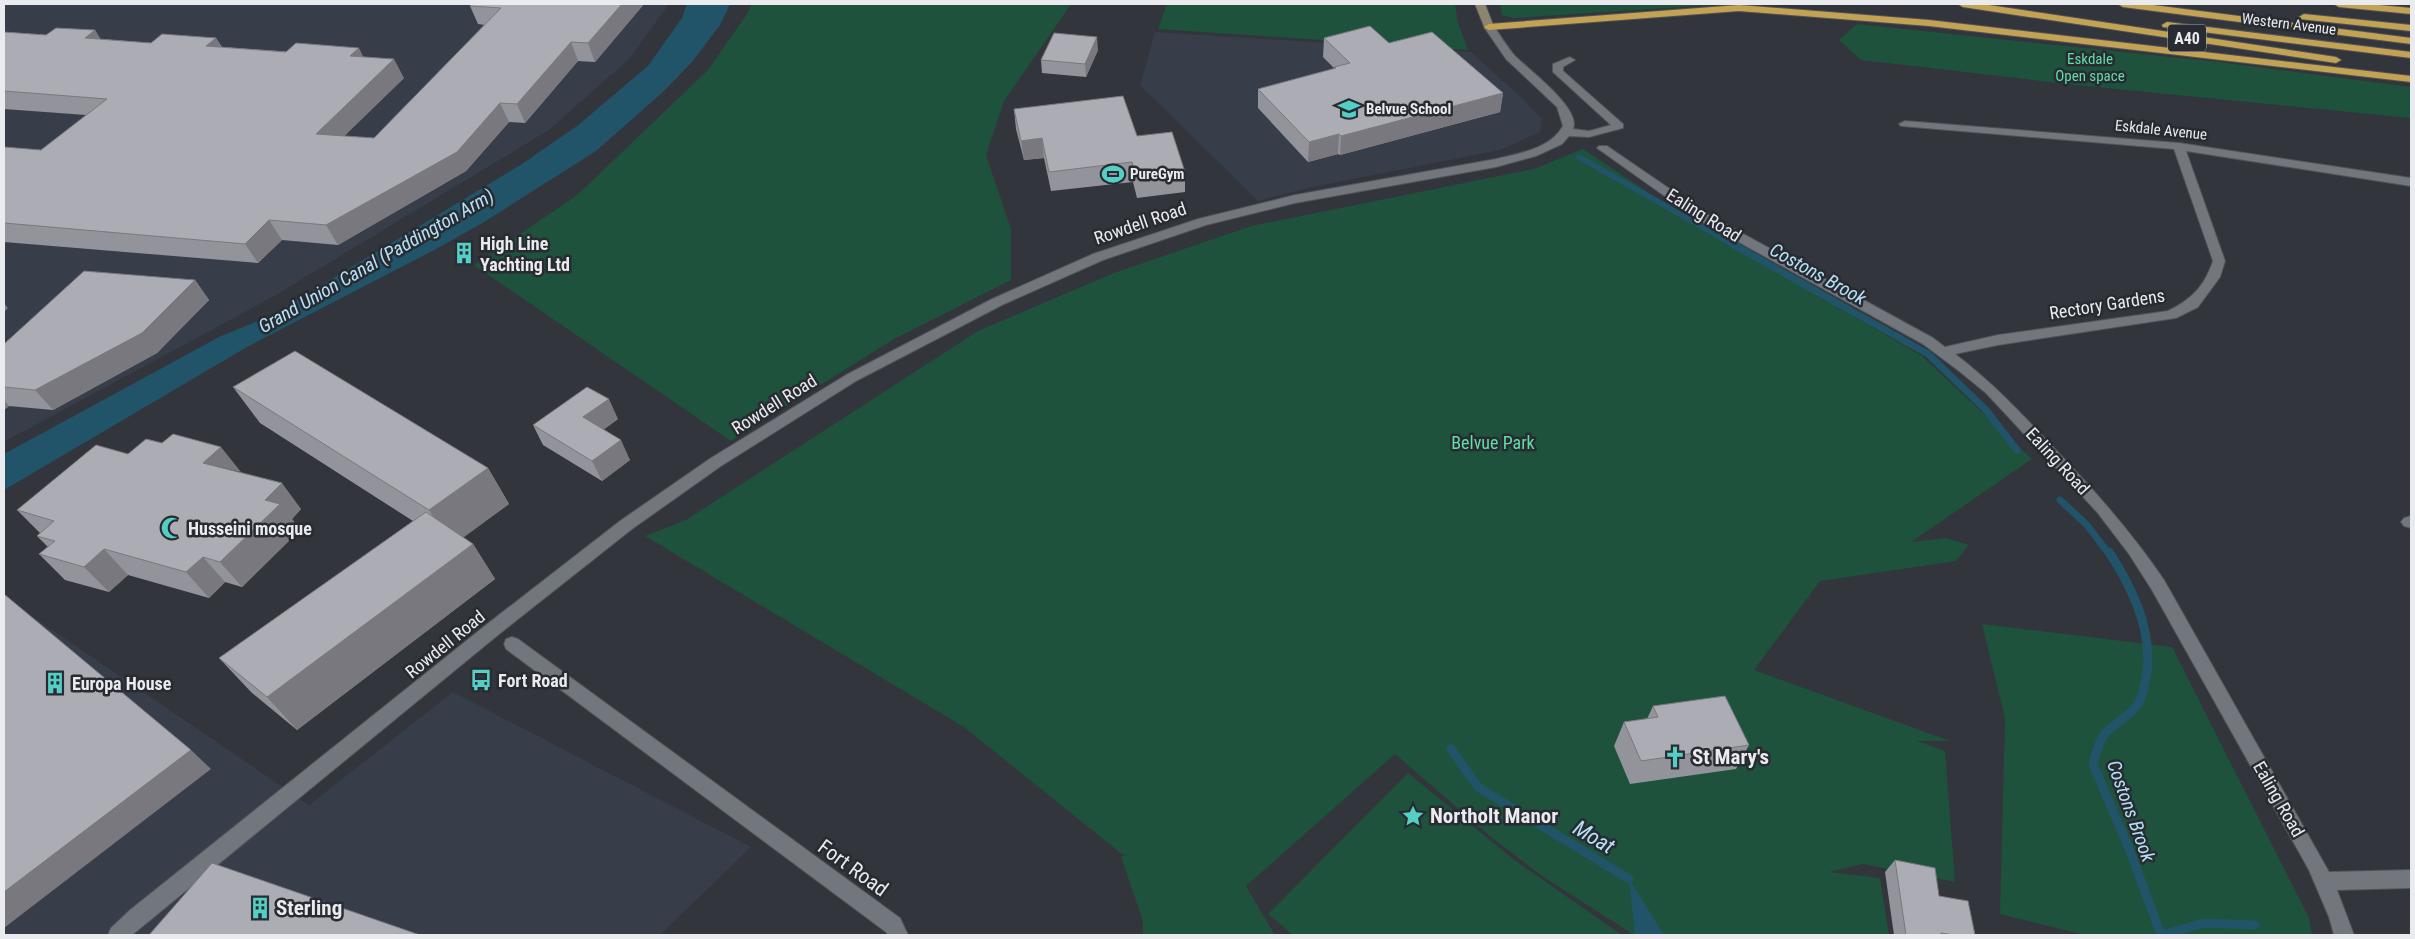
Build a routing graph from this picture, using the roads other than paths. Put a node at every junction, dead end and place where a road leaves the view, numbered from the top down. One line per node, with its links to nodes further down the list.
1 (1480, 4): 8 (street)
2 (1963, 4): 13 (highway, A40)
3 (1985, 4): 11 (highway, Western Avenue / A40)
4 (2123, 4): 10 (highway, Western Avenue / A40)
5 (2161, 4): 9 (highway, A40)
6 (2339, 4): 7 (highway)
7 (2411, 11)
8 (1489, 27): 14 (highway); 16 (street)
9 (2411, 28)
10 (2411, 41)
11 (2411, 54)
12 (1570, 60): 16 (street)
13 (2411, 72)
14 (2411, 79)
15 (1905, 124): 17 (street, Eskdale Avenue)
16 (1566, 132): 24 (street, Rowdell Road)
17 (2179, 146): 19 (street, Eskdale Avenue); 20 (street, Rectory Gardens)
18 (1603, 148): 20 (street, Ealing Road)
19 (2411, 182)
20 (1944, 352): 23 (street, Ealing Road)
21 (512, 644): 25 (street, Fort Road)
22 (2411, 879): 23 (street)
23 (2324, 881): 26 (street, Ealing Road)
24 (118, 935)
25 (898, 935)
26 (2344, 935)

